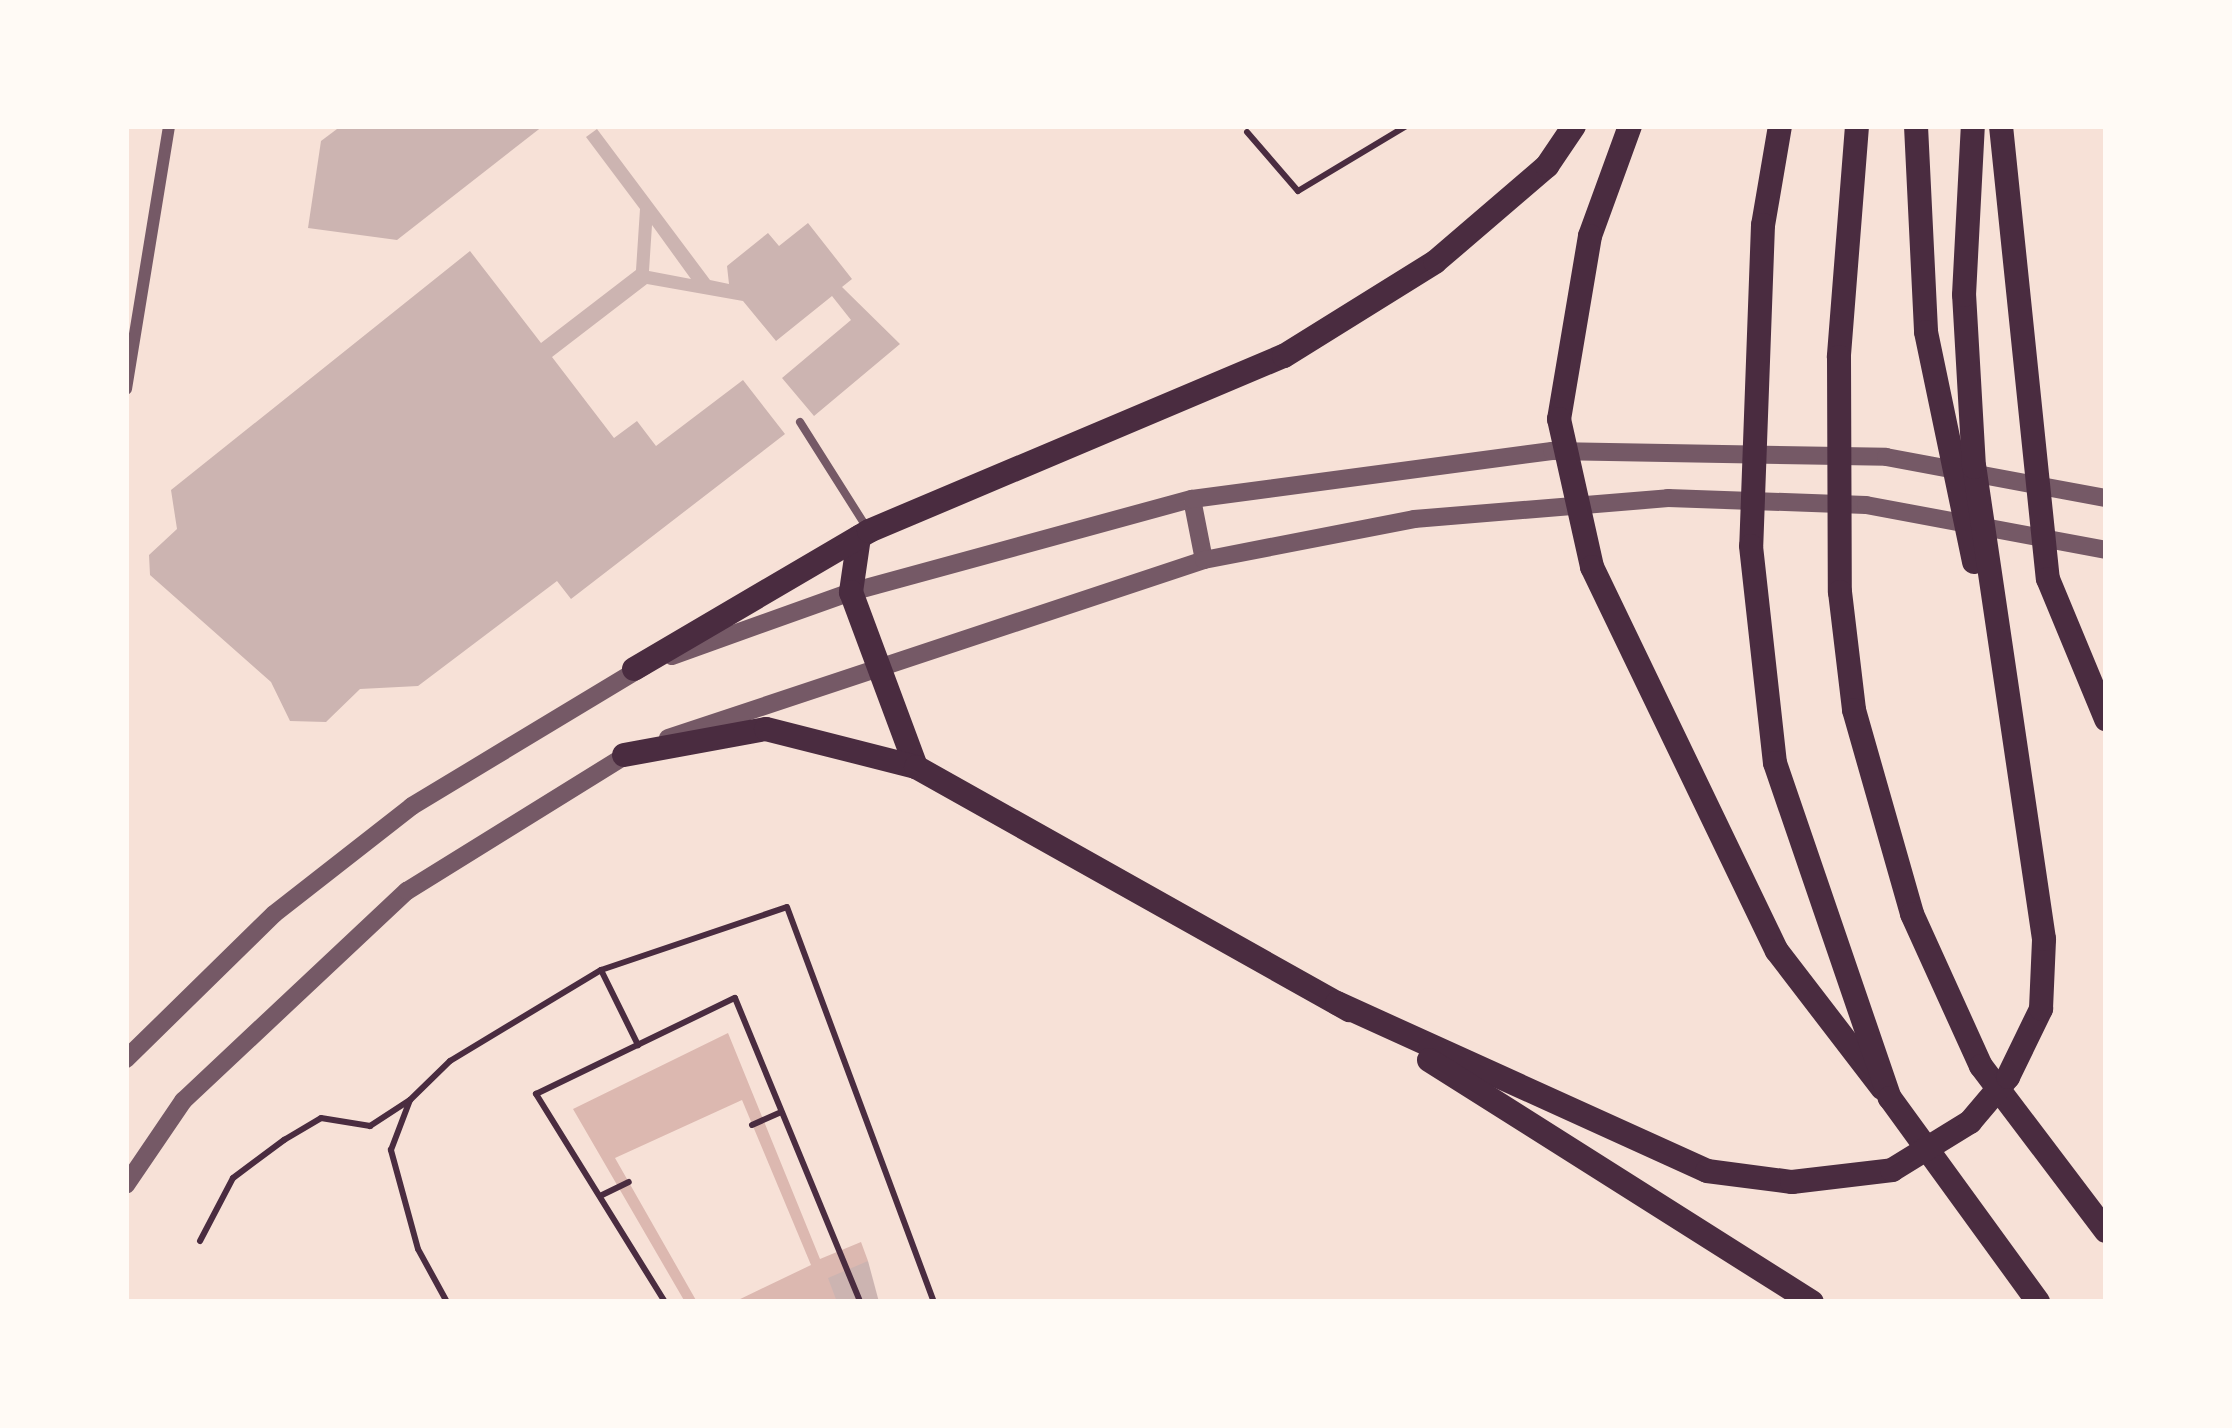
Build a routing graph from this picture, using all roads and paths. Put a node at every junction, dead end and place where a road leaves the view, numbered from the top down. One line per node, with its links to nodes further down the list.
1 (169, 126): 11 (street)
2 (1406, 126): 10 (path)
3 (1574, 126): 15 (main road)
4 (1630, 126): 29 (main road)
5 (1780, 126): 29 (main road)
6 (1857, 126): 33 (main road)
7 (1916, 126): 19 (main road)
8 (1973, 126): 19 (main road)
9 (2001, 126): 22 (main road)
10 (1247, 132)
11 (126, 389)
12 (800, 422): 15 (lane)
13 (2106, 498): 14 (street)
14 (1192, 499): 17 (street); 18 (street)
15 (864, 534): 18 (main road); 21 (main road)
16 (2106, 550): 17 (street)
17 (1204, 560): 20 (street)
18 (851, 592): 20 (main road); 21 (street)
19 (1998, 648): 26 (main road)
20 (875, 661): 23 (street); 24 (main road)
21 (634, 669): 28 (street)
22 (2106, 718)
23 (624, 755): 24 (main road); 35 (street)
24 (916, 767): 26 (main road)
25 (601, 970): 27 (path); 30 (path); 43 (path)
26 (1337, 1003): 44 (main road)
27 (638, 1045): 31 (path); 36 (path)
28 (126, 1059)
29 (1890, 1098): 45 (main road)
30 (410, 1100): 39 (path); 40 (path)
31 (781, 1112): 32 (path); 42 (path)
32 (752, 1125)
33 (2047, 1160): 37 (main road); 38 (main road)
34 (628, 1182): 36 (path)
35 (126, 1185)
36 (600, 1196): 41 (path)
37 (2106, 1213)
38 (2106, 1231)
39 (200, 1241)
40 (447, 1302)
41 (665, 1302)
42 (860, 1302)
43 (934, 1302)
44 (1812, 1302)
45 (2038, 1302)

